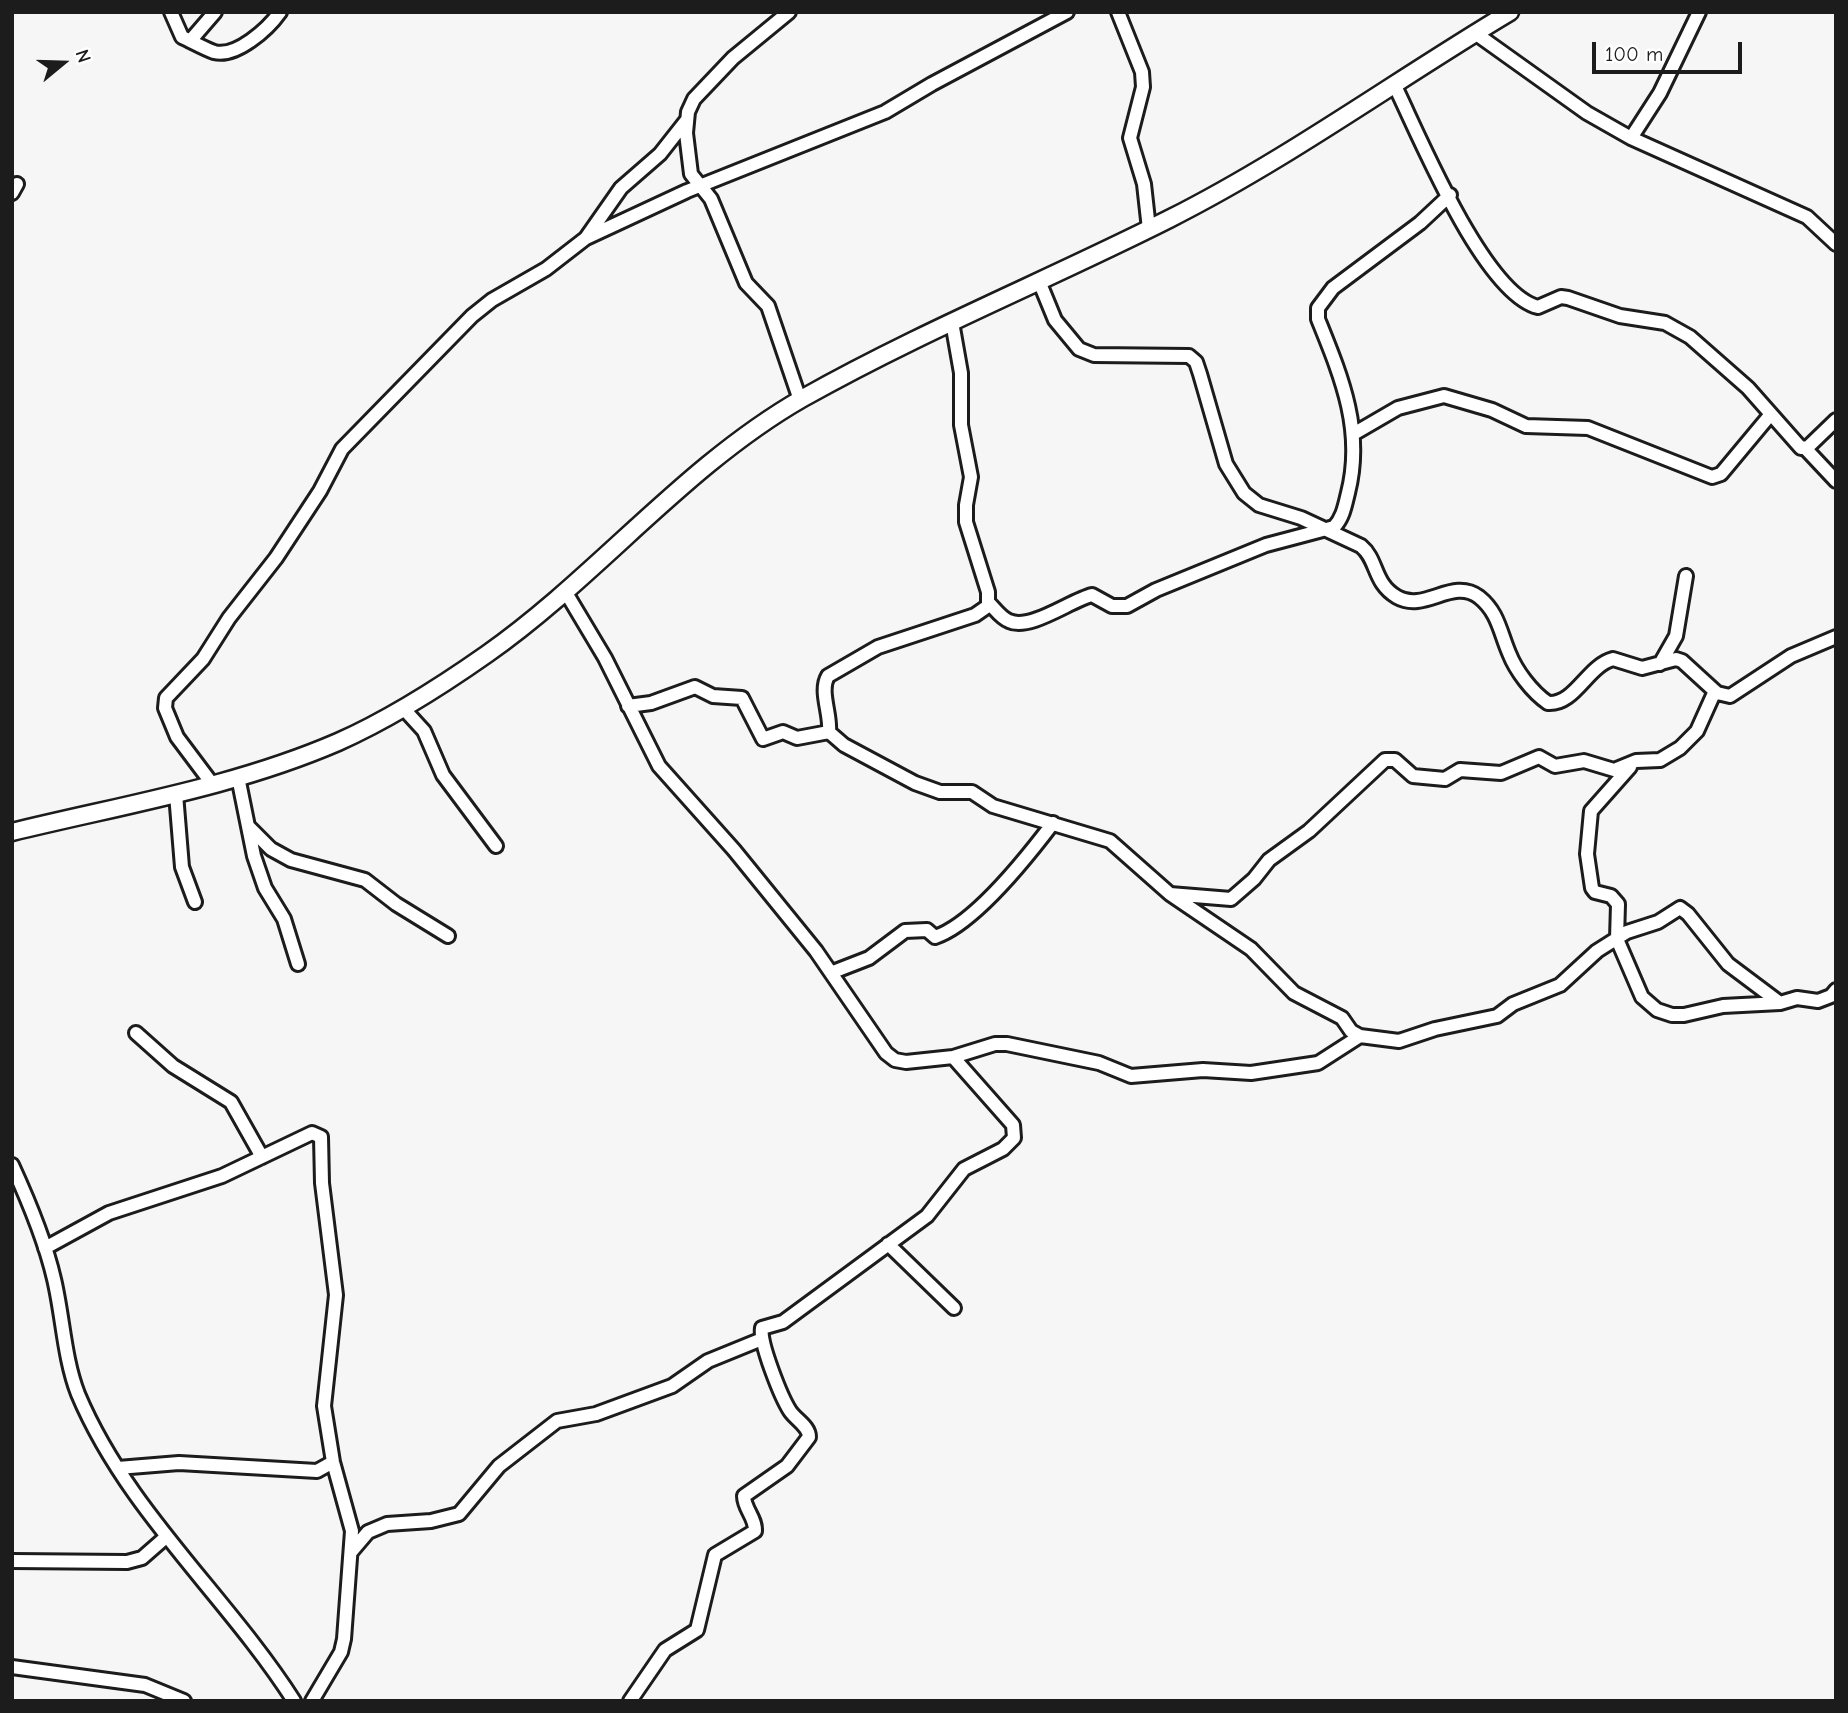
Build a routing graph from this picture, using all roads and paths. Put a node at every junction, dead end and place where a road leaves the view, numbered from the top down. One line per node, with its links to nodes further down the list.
1 (171, 12): 10 (street)
2 (215, 12): 10 (street)
3 (280, 12): 10 (street)
4 (789, 12): 12 (street)
5 (1067, 12): 14 (street)
6 (1118, 12): 16 (street)
7 (1510, 12): 9 (main road)
8 (1699, 12): 13 (street)
9 (1475, 33): 11 (main road); 13 (street)
10 (190, 41)
11 (1394, 84): 15 (street); 16 (main road)
12 (687, 121): 14 (street); 17 (street)
13 (1631, 138): 18 (street)
14 (702, 186): 17 (street); 21 (street)
15 (1450, 195): 22 (street); 24 (street)
16 (1149, 229): 19 (main road)
17 (586, 238): 39 (street)
18 (1836, 244)
19 (1039, 281): 20 (main road); 27 (street)
20 (952, 323): 21 (main road); 30 (street)
21 (800, 400): 29 (main road)
22 (1771, 414): 24 (street); 25 (street)
23 (1836, 420): 25 (street)
24 (1355, 433): 27 (street)
25 (1805, 448): 26 (street)
26 (1836, 481)
27 (1327, 530): 30 (street); 32 (street)
28 (1686, 576): 32 (street)
29 (565, 591): 34 (street); 35 (main road)
30 (989, 603): 36 (street)
31 (1836, 637): 33 (street)
32 (1660, 664): 33 (street)
33 (1714, 691): 37 (street)
34 (628, 706): 36 (street); 50 (street)
35 (403, 708): 38 (main road); 44 (street)
36 (829, 732): 41 (street)
37 (1636, 761): 45 (street); 48 (street)
38 (238, 777): 39 (main road); 42 (street)
39 (213, 785): 40 (main road)
40 (176, 794): 43 (main road); 46 (street)
41 (1053, 822): 45 (street); 50 (street)
42 (249, 827): 47 (street); 49 (street)
43 (12, 832)
44 (496, 846)
45 (1170, 894): 54 (street)
46 (195, 902)
47 (447, 936)
48 (1616, 939): 52 (street); 52 (street); 54 (street)
49 (298, 964)
50 (833, 972): 55 (street)
51 (1836, 990): 52 (street)
52 (1780, 1003)
53 (136, 1033): 56 (street)
54 (1360, 1036): 55 (street)
55 (953, 1057): 58 (street)
56 (262, 1157): 59 (street); 62 (street)
57 (12, 1165): 59 (street)
58 (888, 1244): 60 (street); 61 (street)
59 (45, 1248): 63 (street)
60 (954, 1308)
61 (762, 1339): 65 (street); 73 (street)
62 (333, 1462): 63 (street); 65 (street)
63 (118, 1468): 64 (street)
64 (166, 1537): 66 (street); 68 (street)
65 (350, 1552): 72 (street)
66 (12, 1560)
67 (12, 1667): 69 (street)
68 (284, 1684): 70 (street); 71 (street)
69 (184, 1701)
70 (280, 1701)
71 (295, 1701)
72 (312, 1701)
73 (630, 1701)

